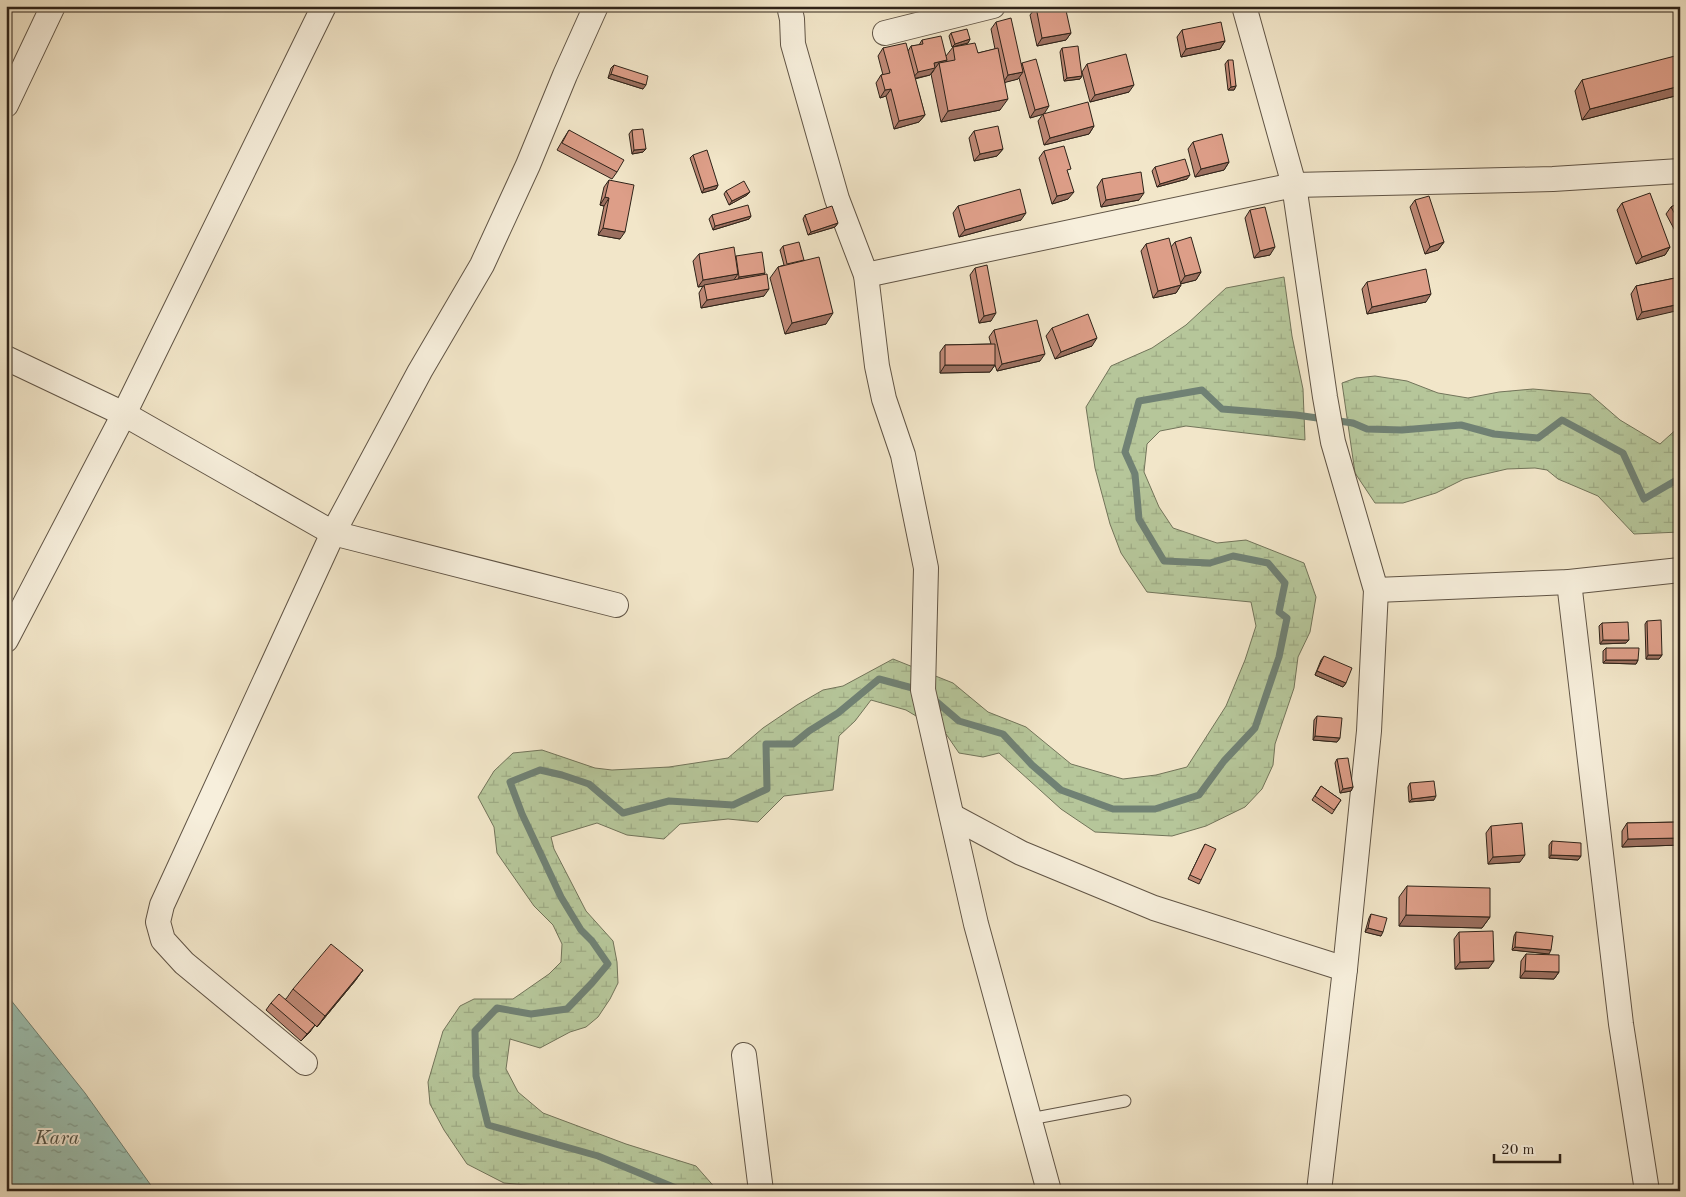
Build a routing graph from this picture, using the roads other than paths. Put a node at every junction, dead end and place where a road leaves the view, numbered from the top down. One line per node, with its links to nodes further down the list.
1 (53, 6): 8 (street)
2 (324, 6): 13 (street)
3 (596, 6): 14 (street)
4 (789, 6): 11 (street)
5 (993, 6): 7 (street)
6 (1244, 6): 10 (street)
7 (885, 33)
8 (6, 105)
9 (1680, 171): 10 (street)
10 (1294, 185): 11 (street); 17 (street)
11 (866, 275): 20 (street)
12 (6, 358): 13 (street)
13 (124, 414): 14 (street); 19 (street)
14 (333, 533): 18 (street); 23 (street)
15 (1680, 570): 16 (street)
16 (1569, 582): 17 (street); 29 (street)
17 (1376, 590): 21 (street)
18 (616, 605)
19 (6, 640)
20 (952, 816): 21 (street); 25 (street)
21 (1345, 968): 28 (street)
22 (744, 1055): 26 (street)
23 (305, 1063)
24 (1126, 1101): 25 (lane)
25 (1030, 1119): 27 (street)
26 (761, 1191)
27 (1049, 1191)
28 (1319, 1191)
29 (1647, 1191)

